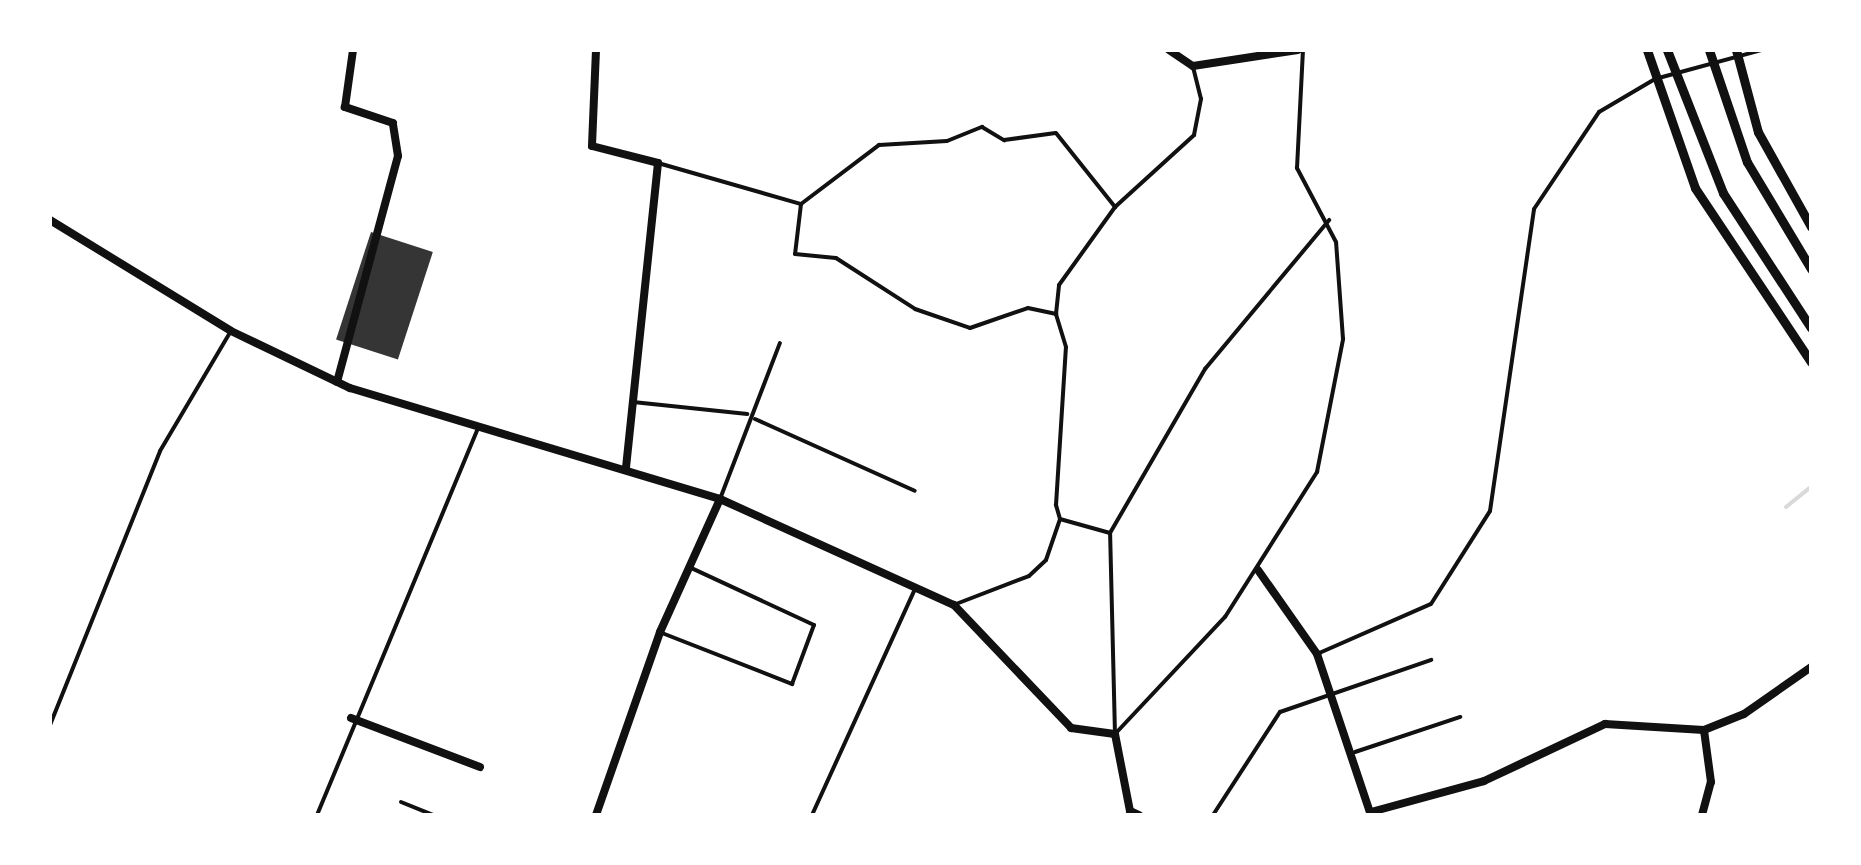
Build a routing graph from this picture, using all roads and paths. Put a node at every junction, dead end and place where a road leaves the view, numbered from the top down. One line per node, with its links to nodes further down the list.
1 (353, 50): 26 (street)
2 (596, 50): 14 (street)
3 (1169, 50): 11 (street)
4 (1300, 50): 11 (street); 18 (lane)
5 (1647, 50): 13 (street)
6 (1667, 50): 12 (street)
7 (1712, 50): 10 (street)
8 (1762, 50): 9 (lane)
9 (1736, 54): 10 (lane); 19 (street)
10 (1711, 62): 12 (lane); 20 (street)
11 (1192, 66): 16 (lane)
12 (1675, 72): 13 (lane); 22 (street)
13 (1654, 78): 25 (street); 41 (lane)
14 (658, 163): 15 (lane); 27 (street)
15 (801, 204): 16 (lane); 21 (lane)
16 (1115, 207): 21 (lane)
17 (50, 220): 23 (street)
18 (1329, 220): 35 (lane); 37 (lane)
19 (1811, 227)
20 (1811, 270)
21 (1056, 314): 34 (lane)
22 (1811, 328)
23 (231, 331): 26 (street); 47 (lane)
24 (780, 343): 29 (lane)
25 (1811, 362)
26 (338, 382): 30 (street)
27 (633, 402): 28 (lane); 31 (street)
28 (747, 414)
29 (755, 419): 32 (lane); 33 (lane)
30 (477, 430): 31 (street); 46 (lane)
31 (626, 468): 33 (street)
32 (915, 491)
33 (720, 499): 36 (street); 38 (street)
34 (1060, 519): 35 (lane); 39 (lane)
35 (1110, 533): 49 (lane)
36 (689, 568): 40 (street); 40 (lane)
37 (1258, 570): 41 (street); 49 (lane)
38 (914, 591): 39 (street); 58 (lane)
39 (954, 605): 49 (street)
40 (660, 632): 57 (street)
41 (1318, 654): 44 (street)
42 (1431, 660): 44 (lane)
43 (1811, 666): 48 (street)
44 (1333, 690): 50 (street); 59 (lane)
45 (1460, 717): 50 (lane)
46 (350, 718): 51 (street); 55 (lane)
47 (50, 725)
48 (1704, 730): 54 (street); 60 (street)
49 (1114, 734): 53 (street)
50 (1355, 752): 54 (street)
51 (480, 766)
52 (401, 802): 56 (lane)
53 (1132, 814)
54 (1371, 814)
55 (317, 815)
56 (434, 815)
57 (596, 815)
58 (812, 815)
59 (1213, 815)
60 (1702, 815)

